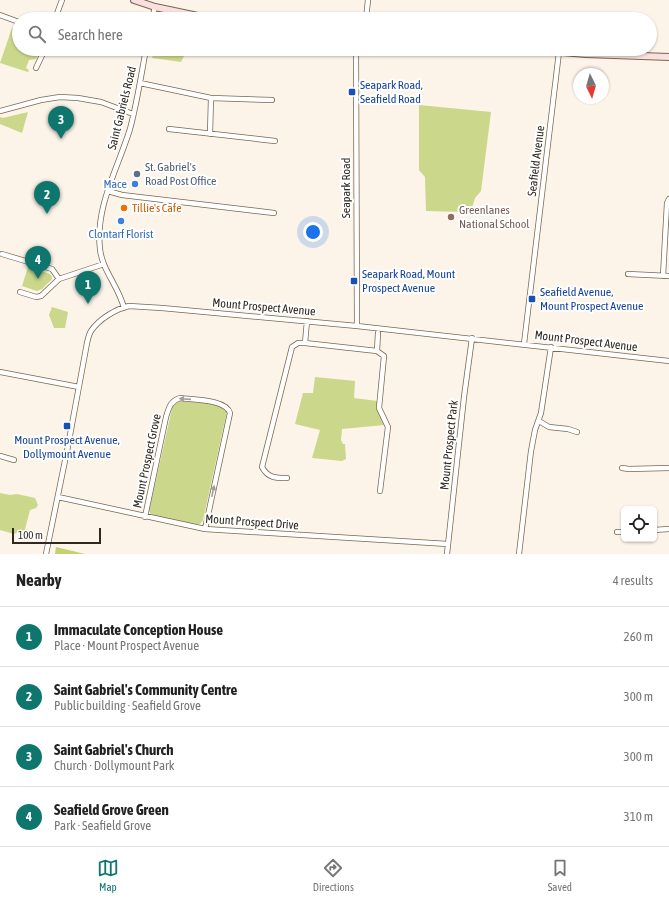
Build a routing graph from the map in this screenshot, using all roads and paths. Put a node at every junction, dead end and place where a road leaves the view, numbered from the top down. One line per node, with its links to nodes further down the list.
1 (62, 0): 5 (street)
2 (134, 0): 4 (street)
3 (368, 0): 8 (street)
4 (155, 7): 6 (street); 7 (street)
5 (58, 12)
6 (154, 12)
7 (179, 12)
8 (367, 12)
9 (0, 15): 10 (street)
10 (12, 19)
11 (42, 56): 17 (street)
12 (145, 56): 18 (street, Saint Gabriels Road)
13 (356, 56): 38 (street, Seapark Road)
14 (559, 56): 42 (street, Seafield Avenue)
15 (647, 56): 16 (street)
16 (669, 57)
17 (36, 68)
18 (140, 83): 19 (street); 22 (street, Saint Gabriels Road)
19 (211, 98): 20 (street); 24 (street)
20 (272, 100)
21 (0, 111): 22 (street)
22 (133, 114): 26 (street, Saint Gabriels Road)
23 (169, 129): 24 (street)
24 (210, 134): 25 (street)
25 (275, 141)
26 (108, 190): 28 (street); 30 (street, Saint Gabriels Road)
27 (669, 199): 32 (street)
28 (274, 213)
29 (2, 254): 34 (street)
30 (104, 264): 34 (street); 36 (street, Saint Gabriels Road)
31 (628, 274): 32 (street)
32 (663, 276): 33 (street)
33 (669, 276)
34 (59, 279): 35 (street)
35 (20, 292)
36 (124, 308): 37 (street, Mount Prospect Avenue); 47 (street, Mount Prospect Avenue)
37 (307, 321): 38 (street, Mount Prospect Avenue); 41 (street)
38 (357, 326): 40 (street, Mount Prospect Avenue)
39 (378, 333): 44 (street)
40 (472, 338): 42 (street, Mount Prospect Avenue); 63 (street, Mount Prospect Park)
41 (305, 343): 44 (street); 54 (street)
42 (524, 344): 43 (street, Mount Prospect Avenue)
43 (551, 347): 45 (street, Mount Prospect Avenue); 48 (street)
44 (377, 351): 55 (street)
45 (669, 360)
46 (0, 372): 47 (street)
47 (79, 387): 56 (street, Mount Prospect Avenue)
48 (539, 421): 49 (street); 66 (street)
49 (577, 432)
50 (0, 456): 51 (street)
51 (14, 460)
52 (622, 468): 53 (street)
53 (669, 468)
54 (287, 478)
55 (380, 491)
56 (58, 497): 57 (street, Mount Prospect Drive); 64 (street, Mount Prospect Avenue)
57 (145, 517): 58 (street, Mount Prospect Drive); 58 (street, Mount Prospect Grove, one-way to 57)
58 (205, 529): 63 (street, Mount Prospect Drive)
59 (657, 530): 60 (street)
60 (669, 530)
61 (617, 532): 62 (street)
62 (621, 532)
63 (448, 544): 65 (street, Mount Prospect Park)
64 (46, 554)
65 (447, 554)
66 (519, 554)

